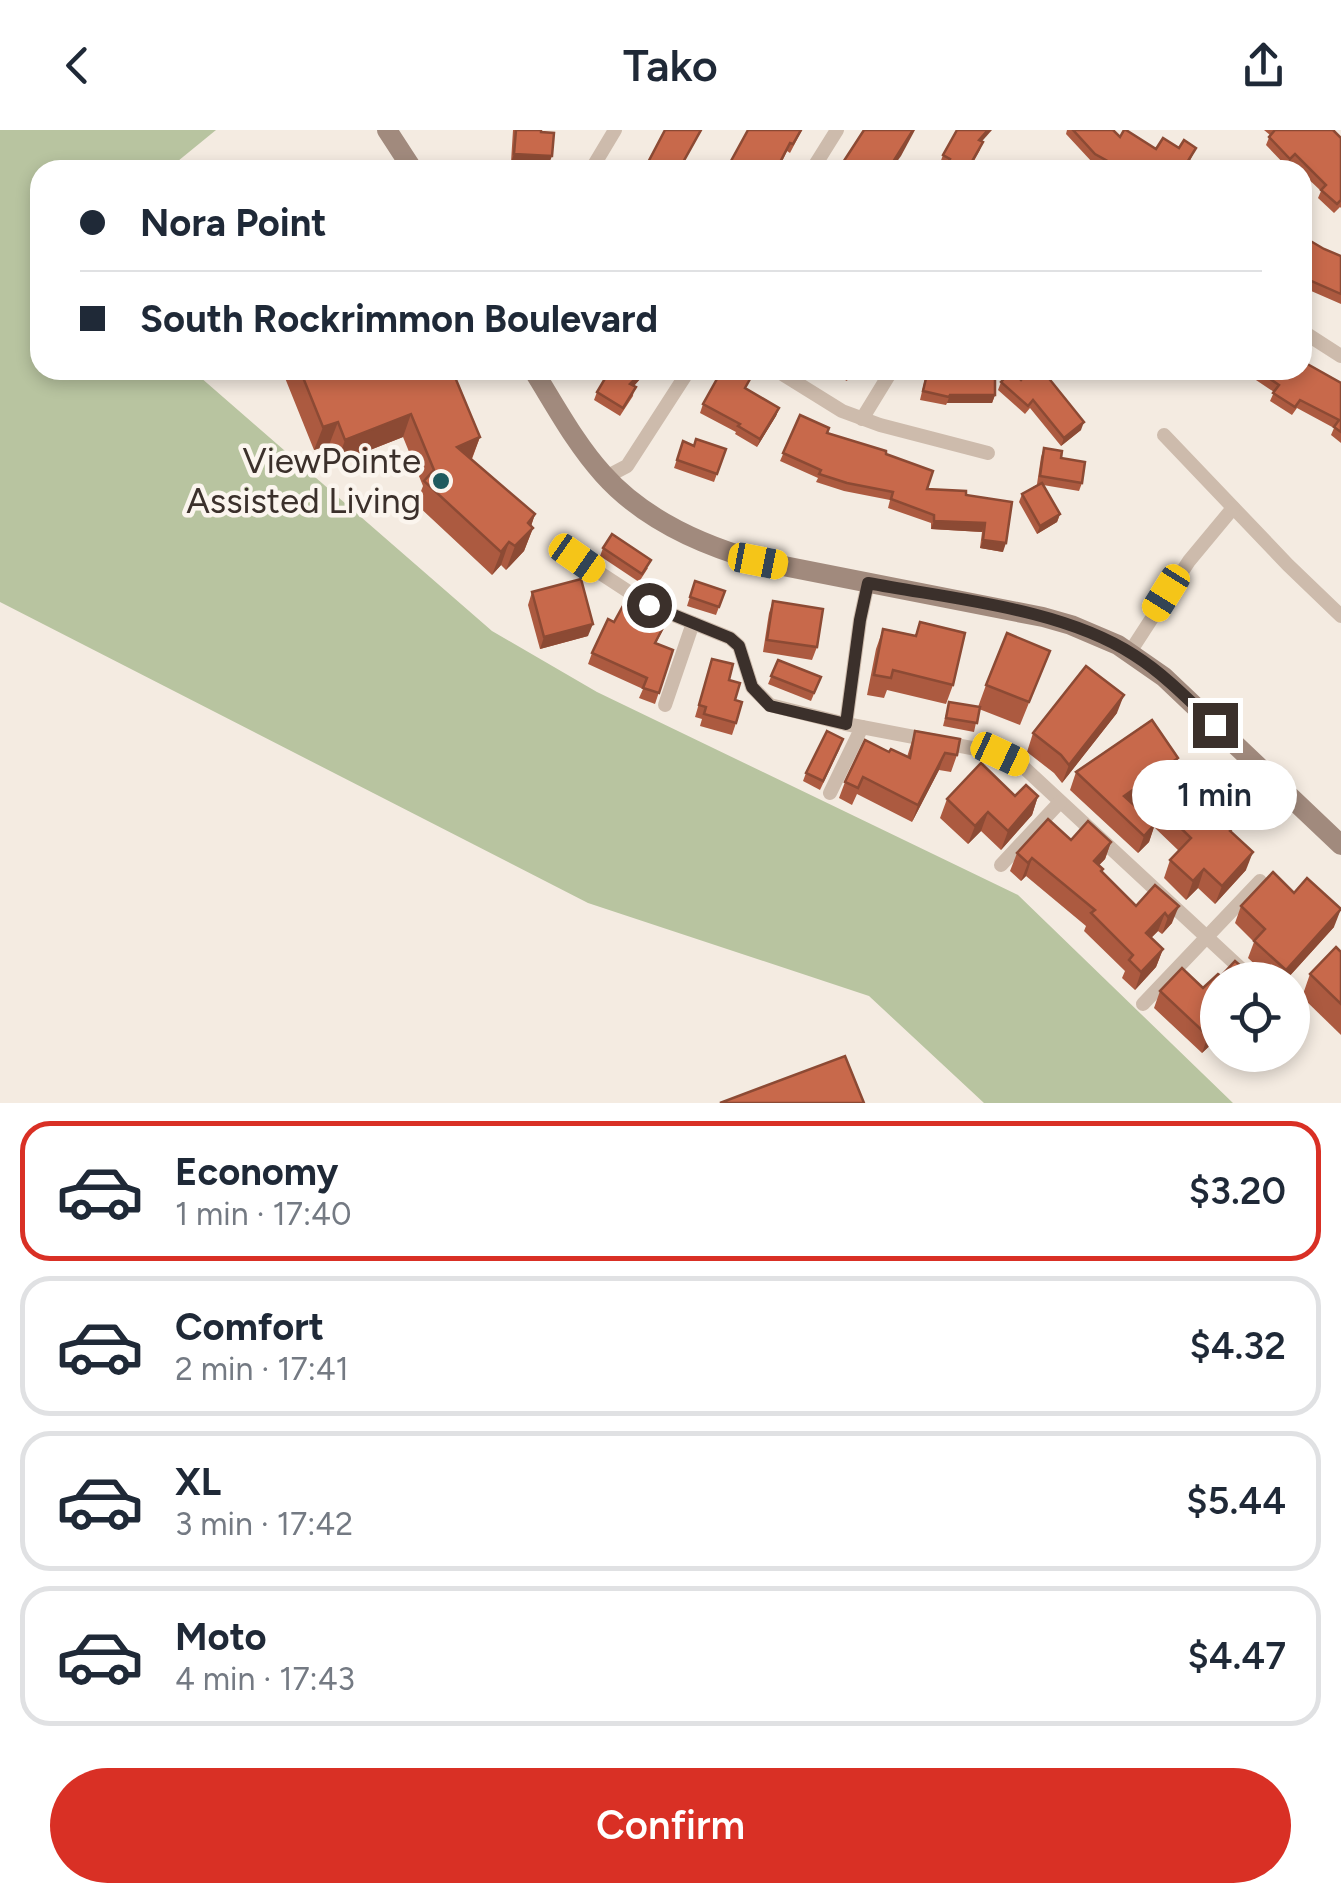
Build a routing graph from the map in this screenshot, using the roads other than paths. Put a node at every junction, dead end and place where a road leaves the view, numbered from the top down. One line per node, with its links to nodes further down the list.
1 (387, 130): 4 (main road)
2 (615, 130): 5 (street)
3 (837, 130): 6 (street)
4 (406, 160)
5 (597, 160)
6 (818, 160)
7 (1312, 337): 8 (street)
8 (1341, 356)
9 (539, 380): 16 (main road)
10 (682, 380): 16 (street)
11 (792, 380): 13 (street)
12 (886, 380): 13 (street)
13 (862, 419): 15 (street)
14 (1164, 435): 17 (street)
15 (988, 453)
16 (606, 477): 19 (main road)
17 (1233, 508): 20 (street); 22 (street)
18 (577, 558): 21 (street)
19 (868, 583): 22 (main road); 24 (street)
20 (1341, 616)
21 (693, 623): 23 (street); 24 (street)
22 (1130, 652): 28 (main road)
23 (664, 704)
24 (846, 724): 25 (street)
25 (862, 726): 26 (street); 27 (street)
26 (830, 793)
27 (1060, 802): 29 (street); 31 (street)
28 (1341, 845)
29 (1001, 865)
30 (1260, 881): 31 (street)
31 (1206, 936): 32 (street); 33 (street)
32 (1234, 962)
33 (1143, 1004)

